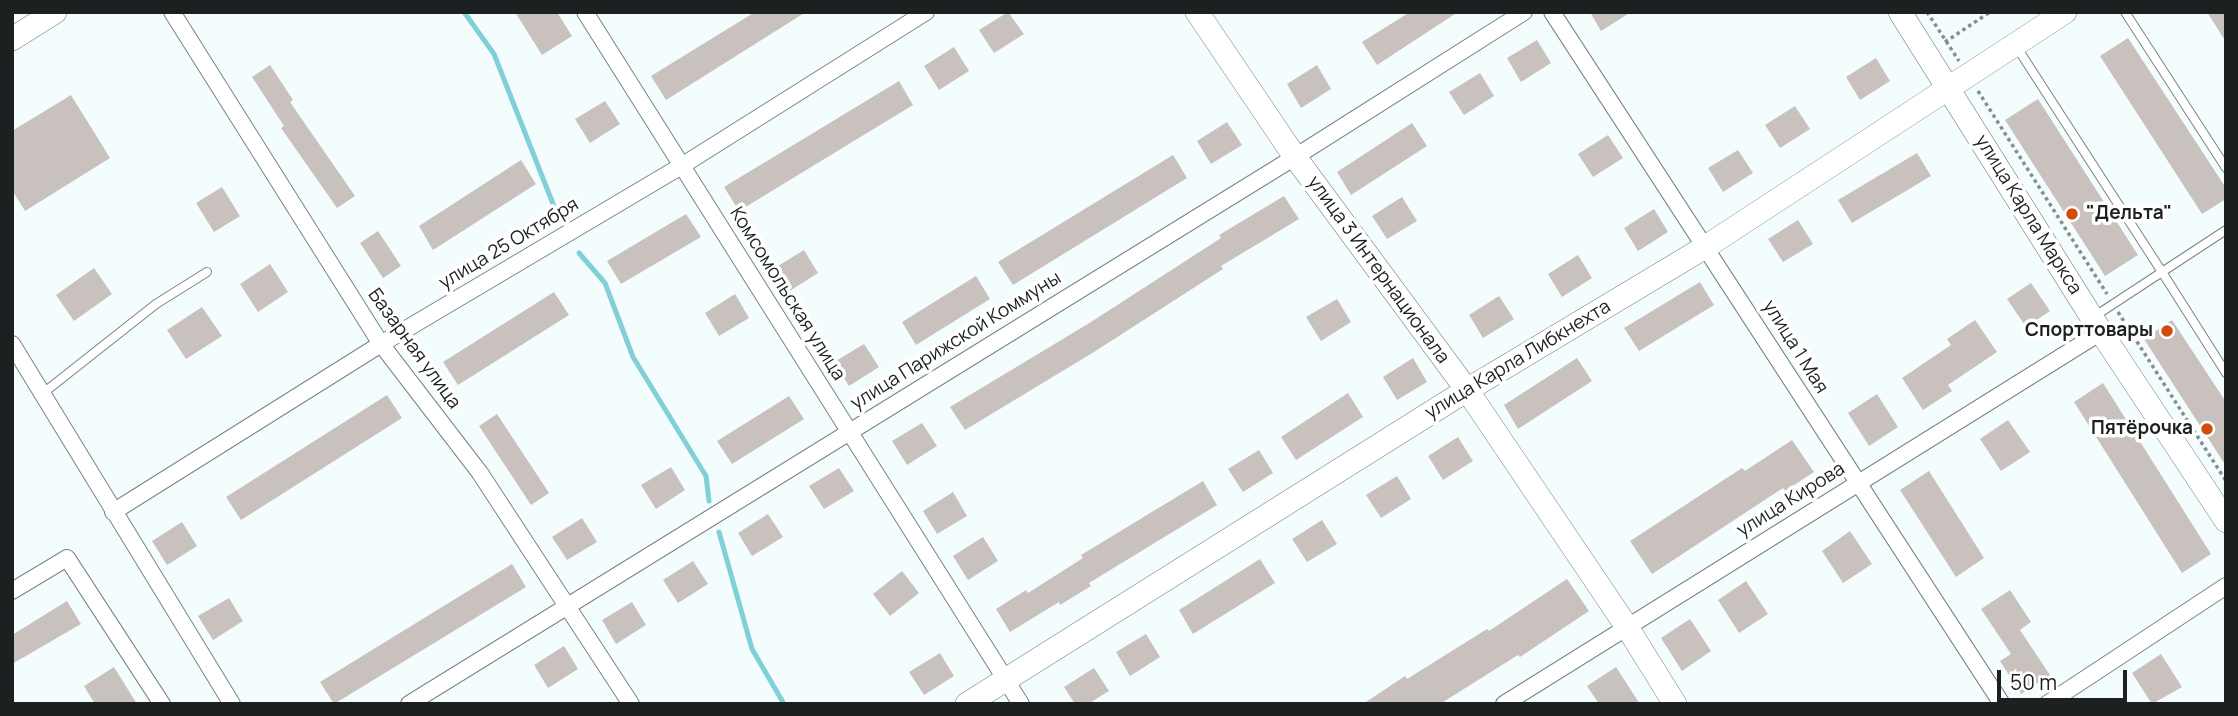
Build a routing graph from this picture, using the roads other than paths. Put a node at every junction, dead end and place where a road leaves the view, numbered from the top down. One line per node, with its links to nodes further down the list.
1 (55, 12): 11 (main road)
2 (172, 12): 23 (street, Базарная улица)
3 (586, 12): 15 (street, Комсомольская улица)
4 (926, 12): 15 (street, улица 25 Октября)
5 (1197, 12): 14 (main road, улица 3 Интернационала)
6 (1524, 12): 14 (street, улица Парижской Коммуны)
7 (1552, 12): 18 (street, улица 1 Мая)
8 (1900, 12): 13 (main road, улица Карла Маркса)
9 (2065, 12): 12 (main road, улица Карла Либкнехта)
10 (2125, 12): 16 (lane)
11 (12, 39)
12 (2016, 46): 13 (main road, улица Карла Либкнехта); 20 (lane)
13 (1949, 90): 18 (main road, улица Карла Либкнехта); 21 (main road, улица Карла Маркса)
14 (1295, 157): 25 (main road, улица 3 Интернационала); 27 (street, улица Парижской Коммуны)
15 (683, 165): 23 (street, улица 25 Октября); 27 (street, Комсомольская улица)
16 (2226, 168)
17 (2226, 230): 20 (lane)
18 (1707, 246): 25 (main road, улица Карла Либкнехта); 28 (street, улица 1 Мая)
19 (207, 272): 26 (lane)
20 (2162, 272): 21 (lane); 24 (lane)
21 (2097, 325): 28 (street, улица Кирова); 30 (main road, улица Карла Маркса)
22 (12, 344): 26 (street)
23 (381, 344): 29 (street, улица 25 Октября); 33 (street, Базарная улица)
24 (2226, 373)
25 (1467, 390): 34 (main road, улица 3 Интернационала); 35 (main road, улица Карла Либкнехта)
26 (42, 394): 29 (street)
27 (848, 432): 33 (street, улица Парижской Коммуны); 35 (street, Комсомольская улица)
28 (1856, 484): 34 (street, улица Кирова); 44 (street, улица 1 Мая)
29 (113, 512): 37 (street)
30 (2226, 521)
31 (2226, 586): 45 (street)
32 (12, 591): 36 (street)
33 (569, 606): 38 (street, улица Парижской Коммуны); 39 (street, Базарная улица)
34 (1627, 627): 42 (street, улица Кирова); 43 (main road, улица 3 Интернационала)
35 (1005, 681): 40 (main road, улица Карла Либкнехта); 41 (street, Комсомольская улица)
36 (162, 704)
37 (232, 704)
38 (409, 704)
39 (631, 704)
40 (968, 704)
41 (1021, 704)
42 (1504, 704)
43 (1675, 704)
44 (2002, 704)
45 (2047, 704)

